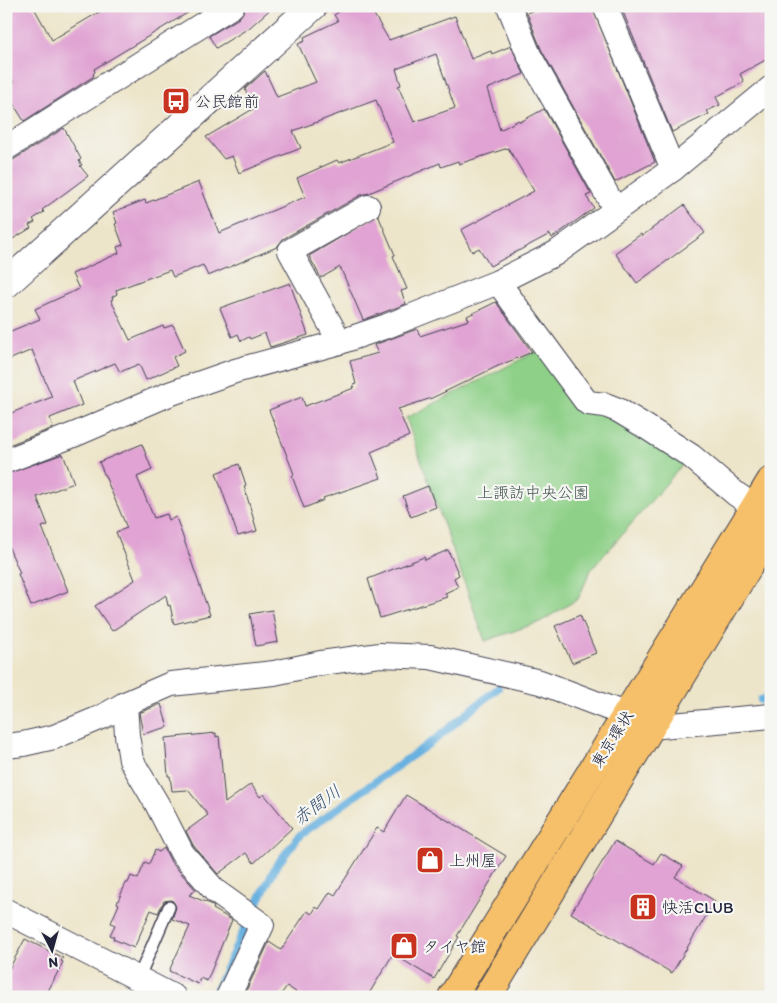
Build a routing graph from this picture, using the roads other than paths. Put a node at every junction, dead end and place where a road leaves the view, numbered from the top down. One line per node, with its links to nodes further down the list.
1 (232, 6): 6 (street)
2 (313, 6): 11 (street)
3 (509, 6): 9 (street)
4 (605, 6): 7 (street)
5 (771, 88): 7 (street)
6 (6, 148)
7 (673, 169): 9 (street)
8 (368, 207): 12 (street)
9 (615, 209): 10 (street)
10 (498, 282): 12 (street); 15 (street)
11 (6, 284)
12 (340, 342): 13 (street)
13 (6, 461)
14 (771, 480): 15 (highway, 東京環状)
15 (755, 507): 18 (highway, 東京環状)
16 (771, 529): 20 (highway, 東京環状)
17 (125, 704): 18 (street); 21 (street); 26 (street)
18 (626, 715): 27 (highway, 東京環状)
19 (771, 716): 20 (street)
20 (650, 728): 28 (highway, 東京環状)
21 (6, 746)
22 (169, 907): 24 (lane)
23 (7, 914): 24 (street)
24 (138, 986): 25 (street)
25 (174, 997)
26 (228, 997)
27 (452, 997)
28 (488, 997)

